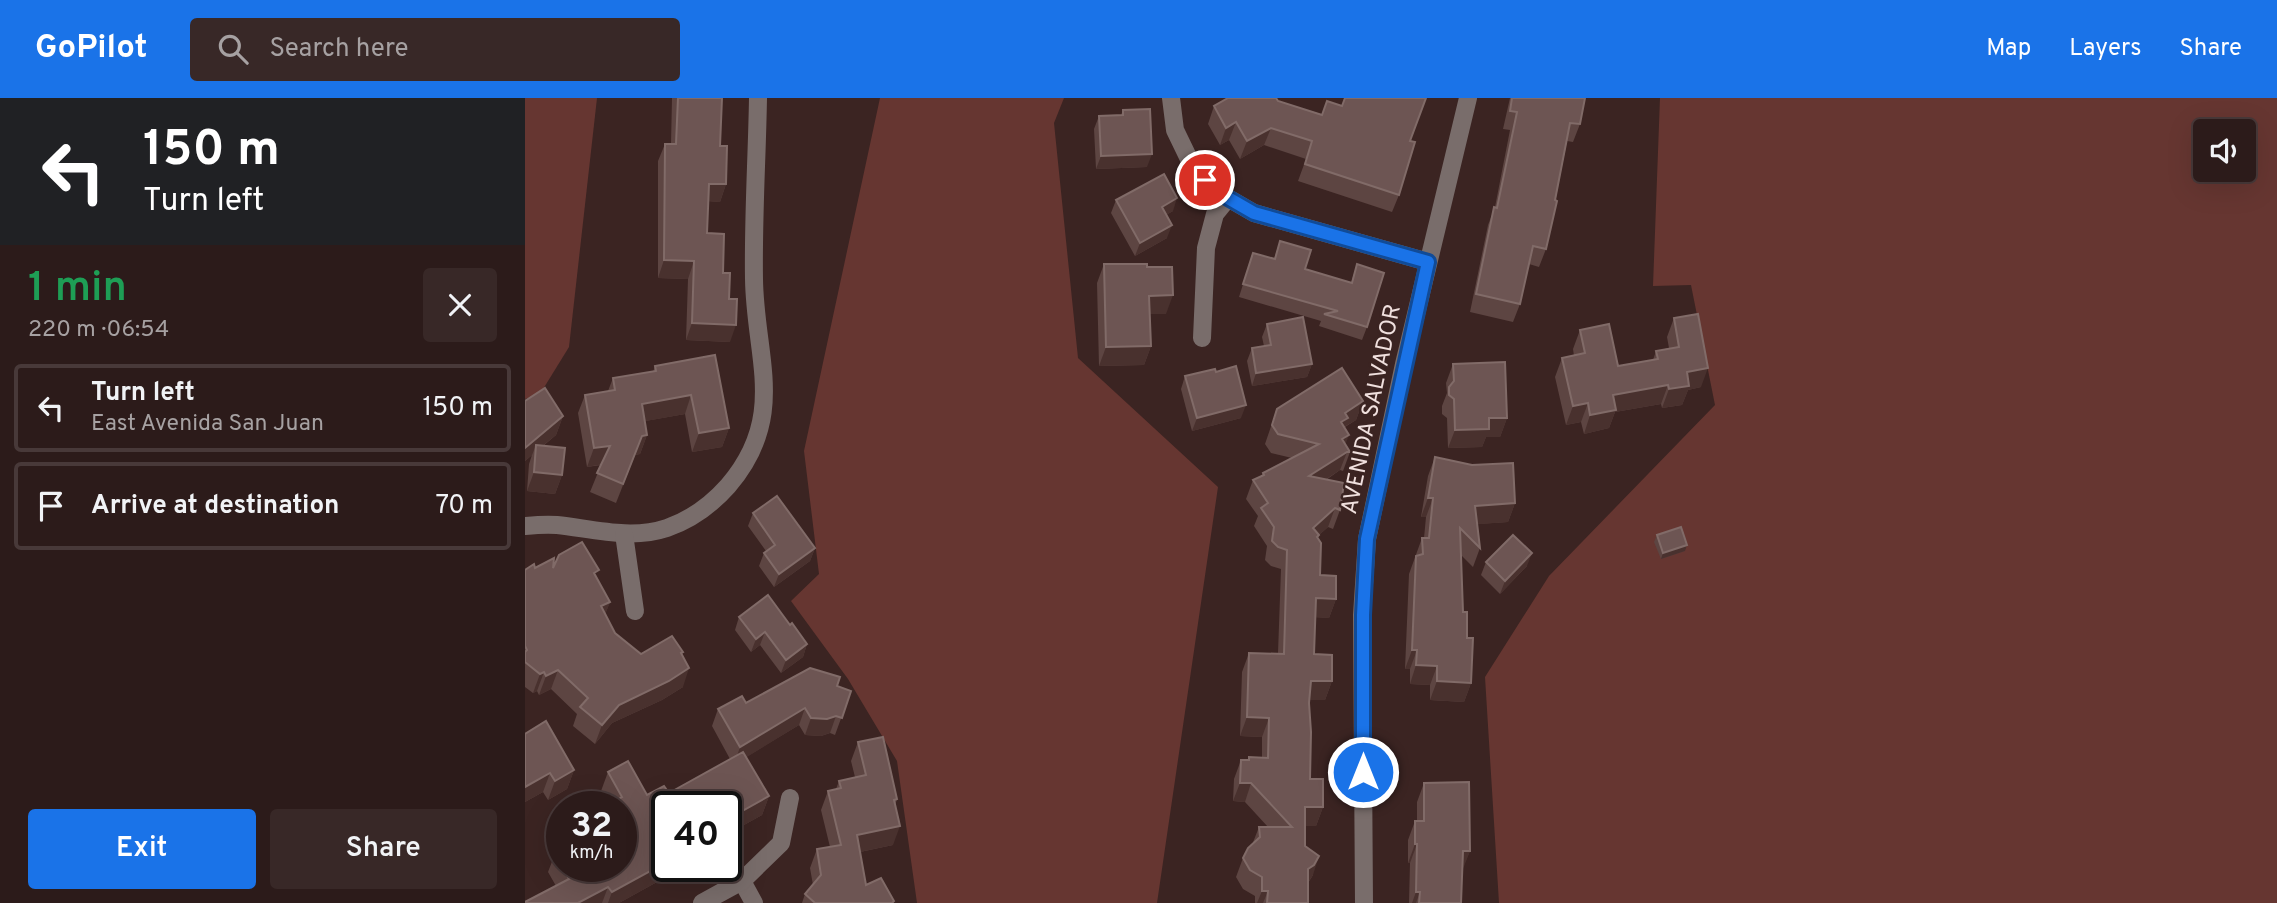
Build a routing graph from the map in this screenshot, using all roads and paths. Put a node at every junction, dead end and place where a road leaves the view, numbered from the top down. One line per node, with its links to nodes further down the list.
1 (758, 98): 8 (street)
2 (1171, 98): 4 (street)
3 (1468, 98): 5 (street, AVENIDA SALVADOR)
4 (1228, 198): 5 (street); 6 (street)
5 (1428, 262): 16 (street, AVENIDA SALVADOR)
6 (1202, 338)
7 (525, 526): 8 (street)
8 (624, 534): 9 (street)
9 (635, 611)
10 (790, 798): 11 (street)
11 (742, 880)
12 (739, 882): 14 (street)
13 (742, 882): 15 (street)
14 (702, 903)
15 (754, 903)
16 (1364, 903)

